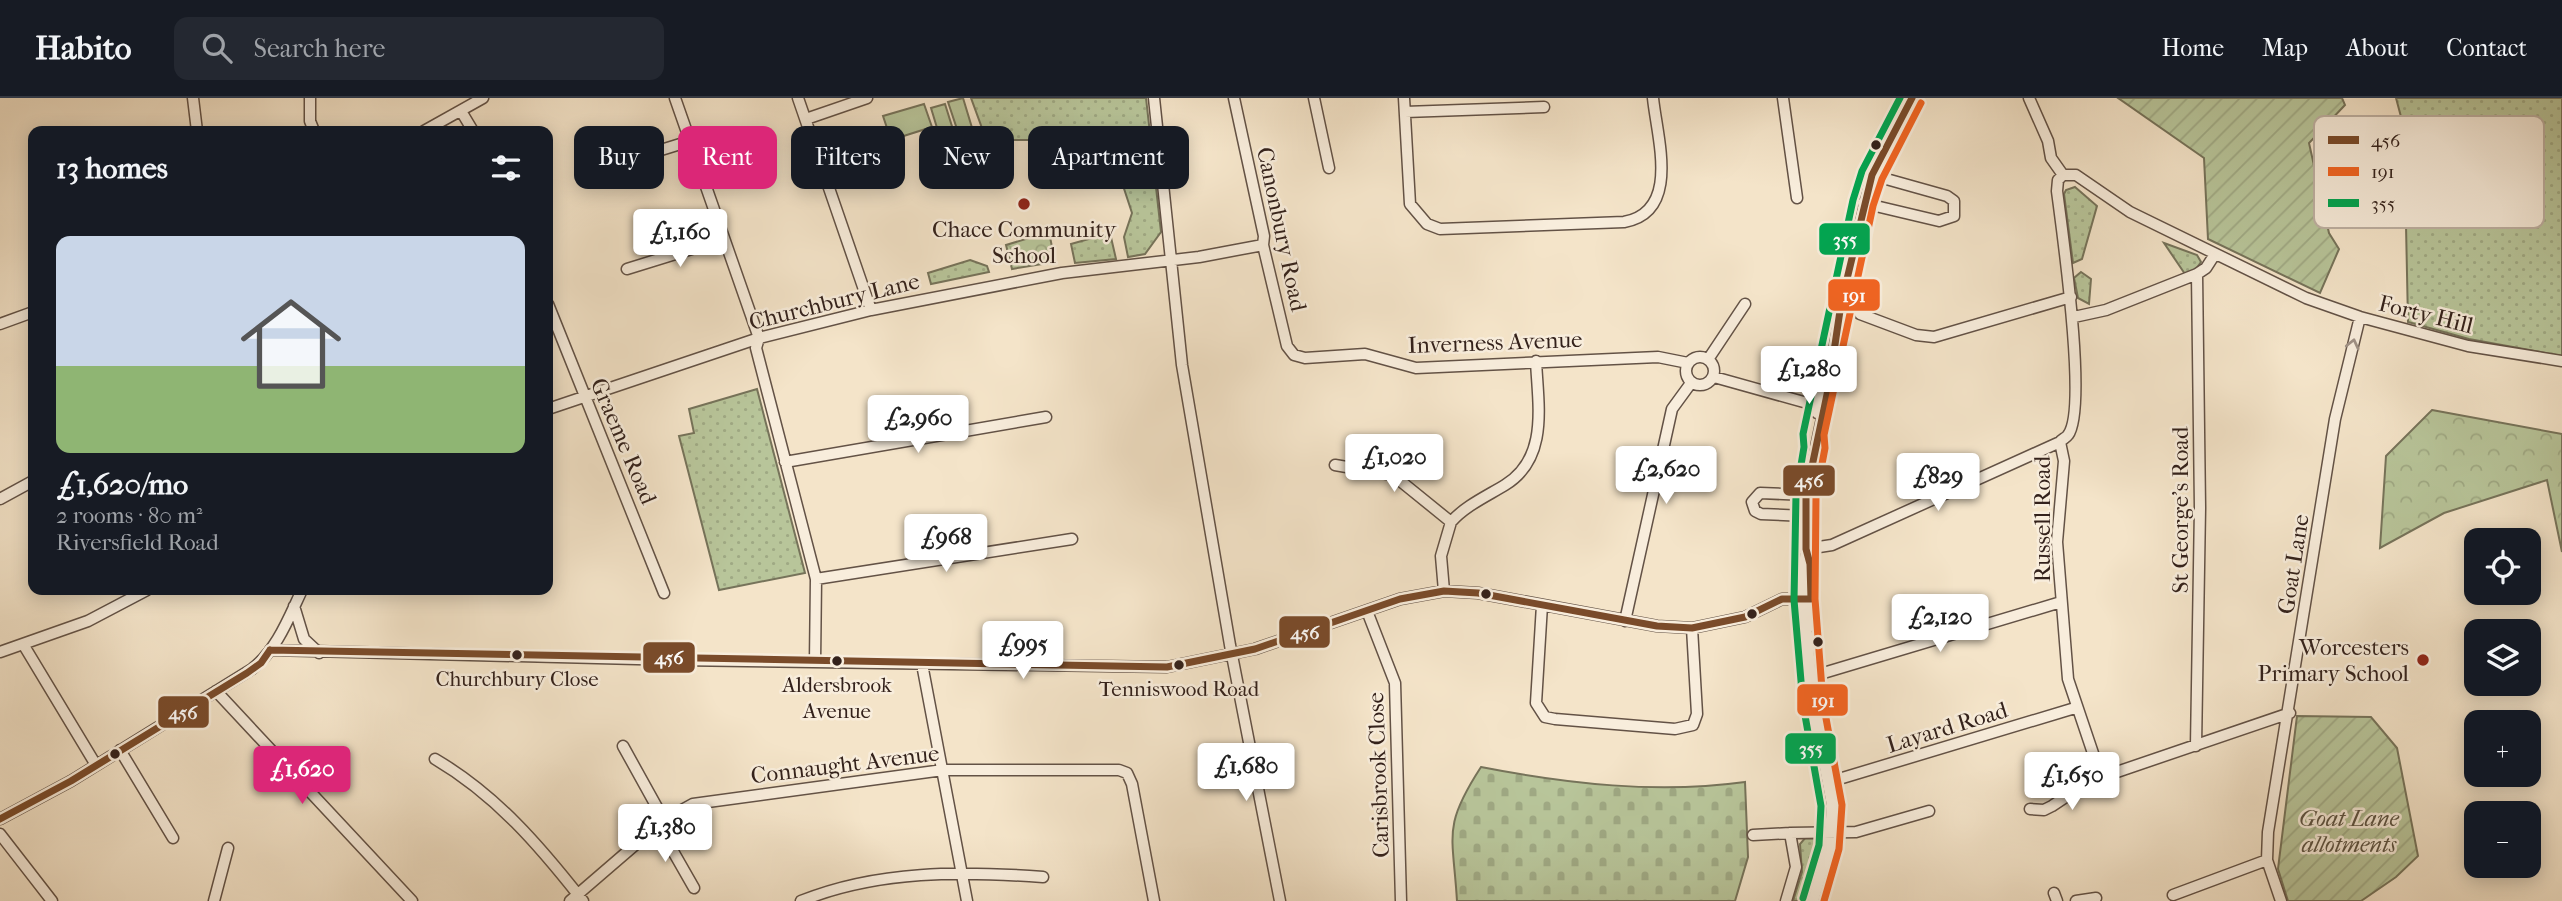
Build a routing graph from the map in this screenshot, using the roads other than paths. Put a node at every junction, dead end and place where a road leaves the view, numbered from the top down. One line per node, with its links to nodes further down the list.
1 (193, 98): 19 (street)
2 (310, 98): 20 (street)
3 (483, 98): 16 (street)
4 (675, 98): 23 (street)
5 (798, 98): 18 (street)
6 (866, 98): 18 (street)
7 (1154, 98): 33 (street)
8 (1234, 98): 31 (street, Canonbury Road)
9 (1314, 98): 24 (street)
10 (1404, 98): 17 (street)
11 (1653, 98): 17 (street)
12 (1783, 98): 28 (street)
13 (1912, 98): 25 (street)
14 (2029, 98): 26 (street)
15 (1544, 107): 17 (street)
16 (461, 111): 21 (street); 22 (street)
17 (1405, 112)
18 (806, 119): 38 (street)
19 (196, 126)
20 (312, 126)
21 (433, 126)
22 (469, 126)
23 (685, 126)
24 (1329, 168)
25 (1872, 175): 29 (street); 29 (street)
26 (2063, 175): 32 (street, Forty Hill); 36 (street, Russell Road)
27 (707, 189): 30 (street)
28 (1797, 198)
29 (1863, 204): 51 (street)
30 (724, 239): 34 (street); 45 (street)
31 (1263, 241): 33 (street, Churchbury Lane); 46 (street, Canonbury Road)
32 (2215, 254): 35 (street); 43 (street, Forty Hill)
33 (1171, 260): 38 (street, Churchbury Lane); 85 (street)
34 (627, 269)
35 (2197, 274): 42 (street); 93 (street, St George's Road)
36 (2070, 298): 39 (street); 42 (street, Russell Road)
37 (1745, 304): 47 (street)
38 (871, 310): 45 (street, Churchbury Lane)
39 (1860, 314)
40 (28, 317): 44 (street)
41 (553, 317): 54 (street, Graeme Road)
42 (2074, 317): 58 (street, Russell Road)
43 (2360, 317): 49 (street, Forty Hill); 91 (street, Goat Lane, one-way to 43)
44 (0, 324)
45 (759, 338): 54 (street, Churchbury Lane); 60 (street)
46 (1305, 358): 48 (street, Inverness Avenue)
47 (1709, 358): 50 (street, Inverness Avenue); 52 (street)
48 (1536, 361): 50 (street, Inverness Avenue); 66 (street)
49 (2562, 361)
50 (1688, 363): 53 (street)
51 (1829, 370): 55 (street); 59 (street)
52 (1714, 377): 53 (street); 55 (street)
53 (1691, 383): 79 (street)
54 (584, 397): 56 (street, Churchbury Lane); 71 (street, Graeme Road)
55 (1818, 406): 59 (street)
56 (553, 407)
57 (1046, 417): 60 (street)
58 (2060, 442): 68 (street); 75 (street, Russell Road)
59 (1815, 447): 63 (street)
60 (785, 462): 69 (street)
61 (1335, 465): 66 (street)
62 (28, 484): 64 (street)
63 (1806, 495): 65 (street); 65 (street)
64 (0, 499)
65 (1805, 516): 68 (street)
66 (1451, 522): 70 (street)
67 (1072, 540): 69 (street)
68 (1806, 552): 74 (street)
69 (816, 579): 86 (street)
70 (1444, 591): 77 (street); 78 (street)
71 (664, 593)
72 (137, 595): 81 (street)
73 (299, 595): 76 (street)
74 (1807, 599): 80 (street); 88 (street)
75 (2061, 602): 88 (street); 90 (street, Russell Road)
76 (294, 605): 82 (street); 84 (street)
77 (1542, 605): 79 (street); 80 (street)
78 (1367, 611): 85 (street); 124 (street, Carisbrook Close)
79 (1625, 621): 80 (street)
80 (1692, 628)
81 (23, 644): 83 (street); 96 (street)
82 (270, 650): 84 (street); 89 (street)
83 (0, 652)
84 (319, 653): 86 (street)
85 (1232, 655): 87 (street); 123 (street)
86 (815, 662): 87 (street)
87 (922, 664): 97 (street)
88 (1810, 677): 99 (street)
89 (216, 691): 94 (street); 119 (street)
90 (2075, 708): 98 (street, Russell Road); 99 (street, Layard Road)
91 (2290, 713): 93 (street); 110 (street, Goat Lane)
92 (623, 746): 103 (street)
93 (2196, 746): 98 (street)
94 (120, 750): 96 (street); 108 (street)
95 (435, 759): 116 (street)
96 (96, 765): 102 (street)
97 (943, 770): 103 (street, Connaught Avenue); 111 (street); 122 (street, Connaught Avenue)
98 (2104, 774): 100 (street)
99 (1829, 782): 104 (street)
100 (2030, 809)
101 (1929, 811): 104 (street)
102 (0, 818)
103 (661, 822): 113 (street); 116 (street, Connaught Avenue)
104 (1831, 831): 105 (street); 126 (street)
105 (1790, 833): 107 (street); 125 (street)
106 (0, 834): 117 (street)
107 (1753, 835)
108 (173, 838)
109 (228, 848): 118 (street)
110 (2267, 860): 114 (street); 128 (street, Goat Lane)
111 (962, 872): 112 (street); 120 (street); 121 (street)
112 (1043, 877)
113 (694, 888)
114 (2173, 895)
115 (2096, 898): 127 (street)
116 (577, 899)
117 (52, 901)
118 (214, 901)
119 (412, 901)
120 (801, 901)
121 (967, 901)
122 (1154, 901)
123 (1280, 901)
124 (1401, 901)
125 (1786, 901)
126 (1813, 901)
127 (2076, 901)
128 (2281, 901)

